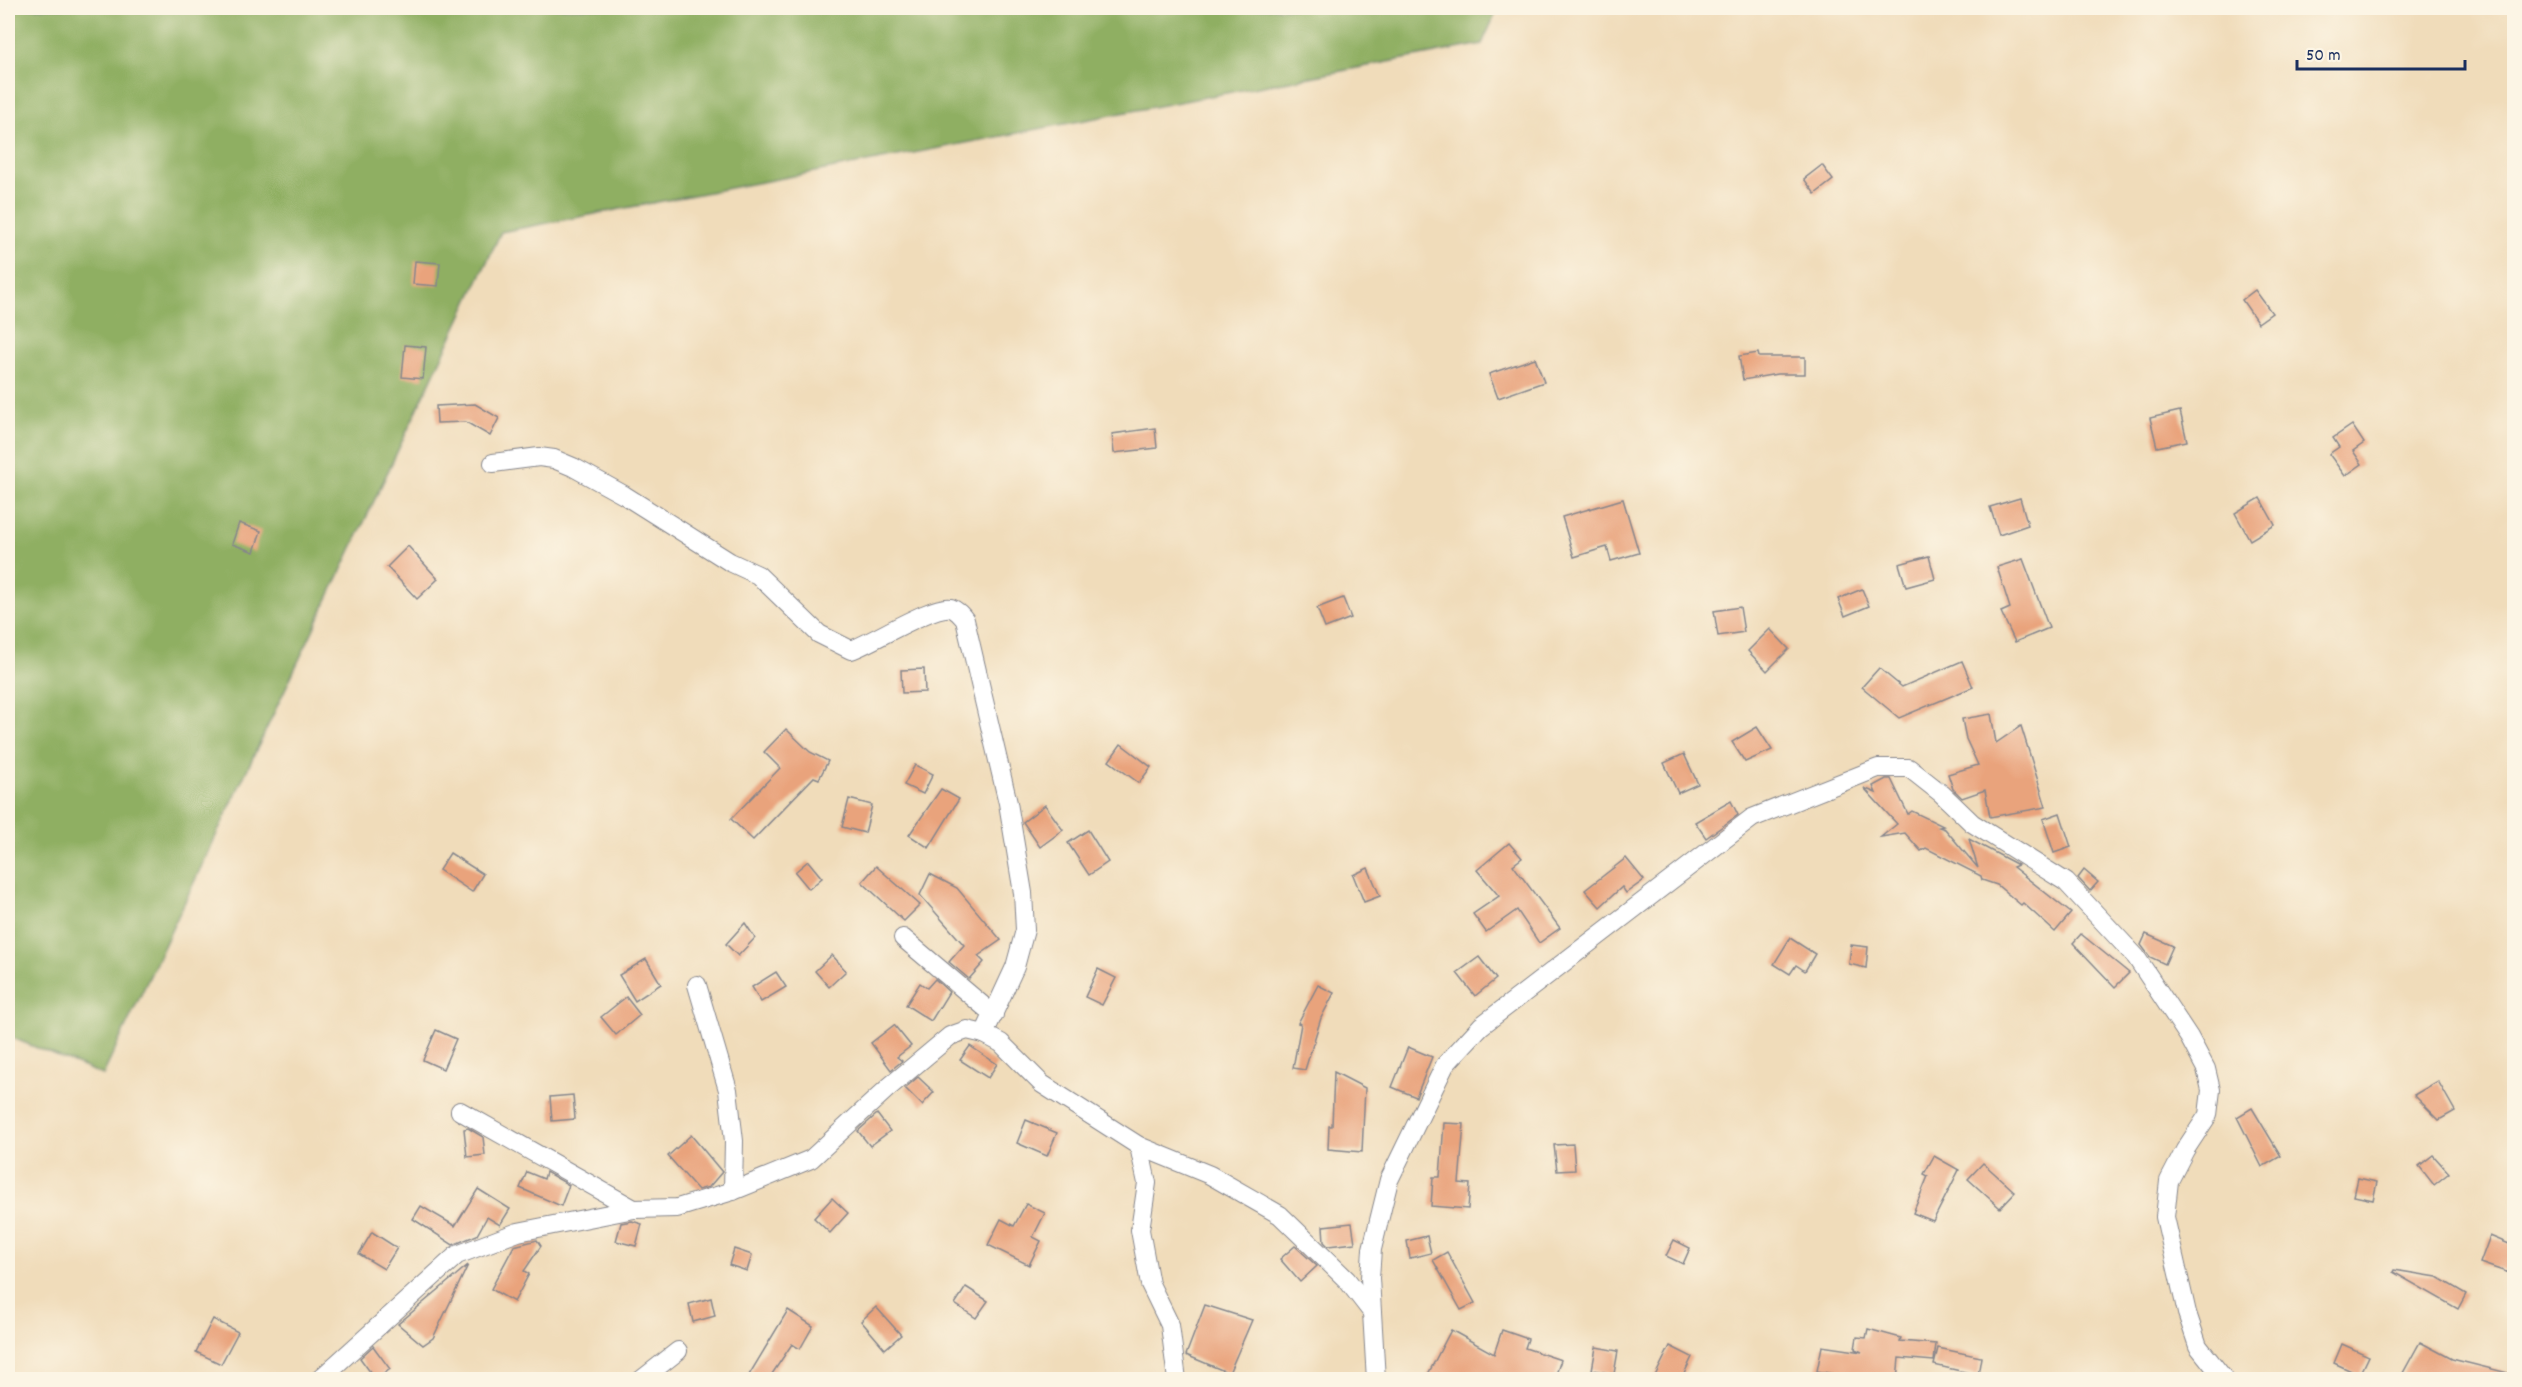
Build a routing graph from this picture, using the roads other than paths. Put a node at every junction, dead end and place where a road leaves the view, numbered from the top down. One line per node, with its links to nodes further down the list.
1 (493, 463): 4 (street)
2 (903, 938): 4 (street)
3 (697, 984): 8 (street)
4 (994, 1015): 5 (street)
5 (984, 1034): 7 (street); 8 (street)
6 (460, 1111): 9 (street)
7 (1139, 1146): 10 (street); 14 (street)
8 (733, 1191): 9 (street)
9 (634, 1209): 12 (street)
10 (1371, 1311): 15 (street); 16 (street)
11 (678, 1351): 13 (street)
12 (319, 1380)
13 (641, 1380)
14 (1177, 1380)
15 (1376, 1380)
16 (2225, 1380)

